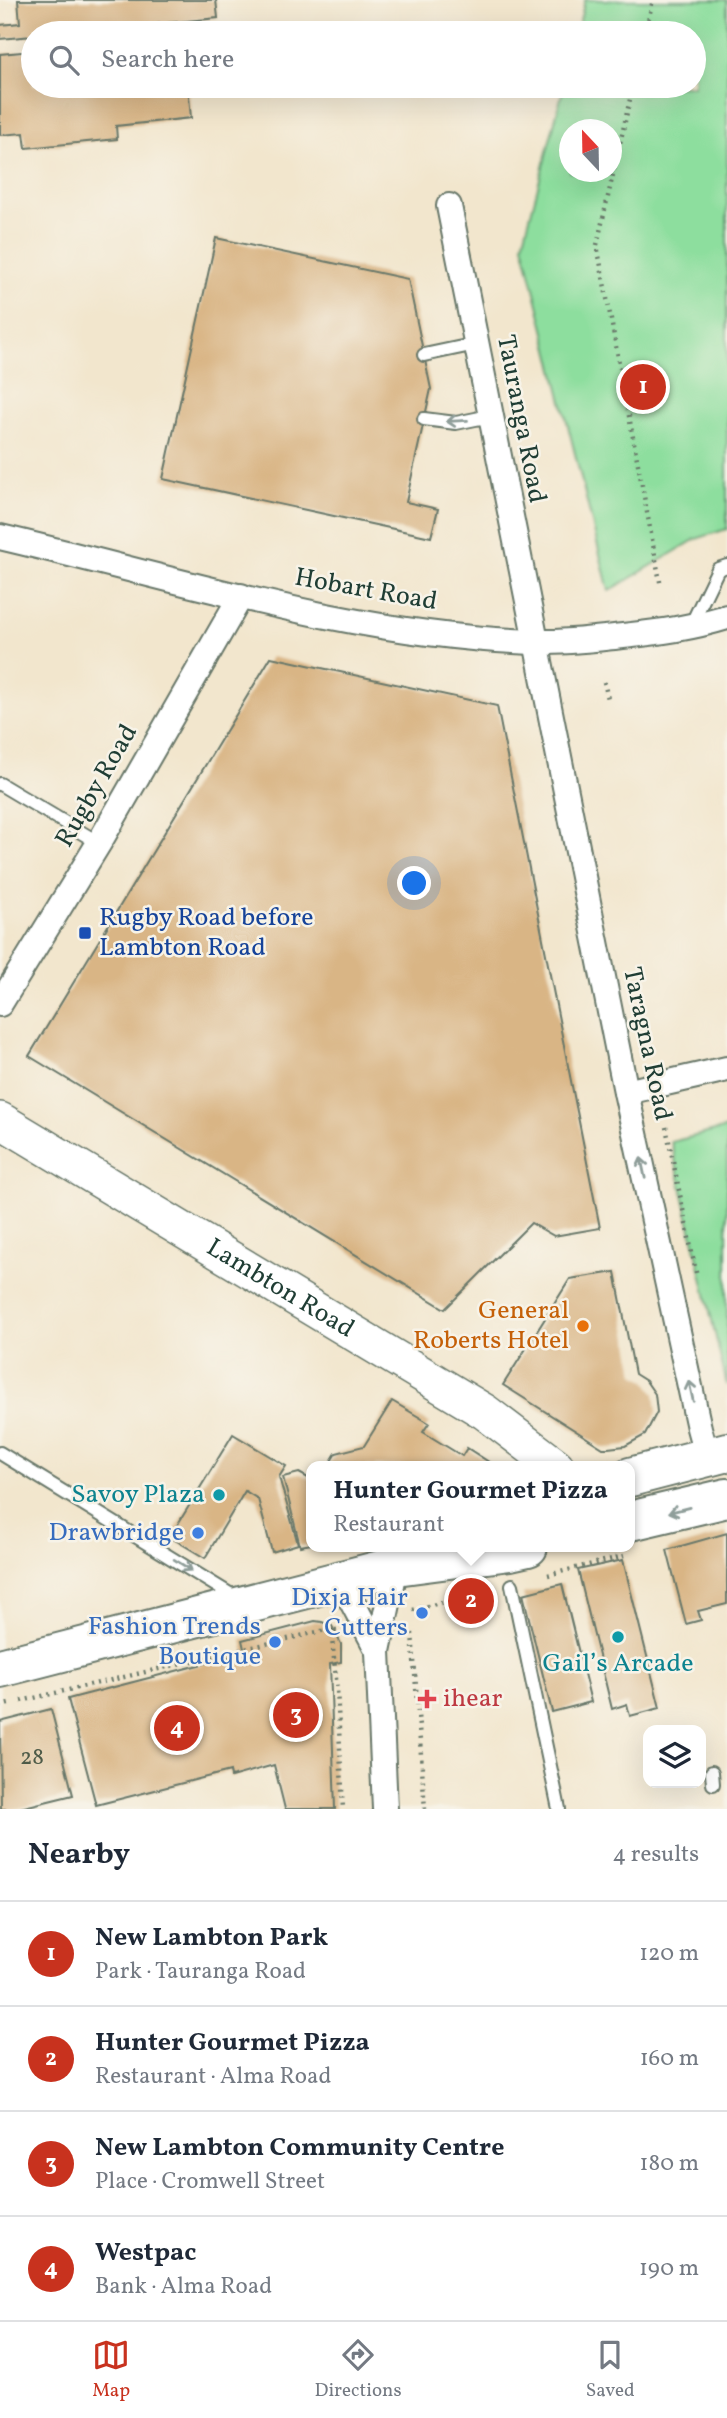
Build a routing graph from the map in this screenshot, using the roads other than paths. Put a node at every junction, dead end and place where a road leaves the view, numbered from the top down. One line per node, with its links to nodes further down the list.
1 (449, 206): 2 (street, Tauranga Road)
2 (476, 344): 3 (lane); 4 (street, Tauranga Road)
3 (424, 355)
4 (490, 416): 5 (lane, one-way to 5); 11 (street, Tauranga Road)
5 (424, 419)
6 (0, 537): 8 (street, Hobart Road)
7 (727, 566): 10 (lane)
8 (241, 596): 11 (street, Hobart Road); 13 (street, Rugby Road)
9 (727, 617): 10 (street, Hobart Road)
10 (690, 628): 11 (street, Hobart Road)
11 (536, 643): 16 (street, Taragna Road)
12 (0, 785): 13 (lane)
13 (99, 843): 14 (street, Rugby Road)
14 (0, 1004)
15 (727, 1069): 16 (street)
16 (626, 1092): 19 (street, Taragna Road, one-way to 16)
17 (0, 1120): 20 (main road, Lambton Road)
18 (0, 1453): 29 (lane, one-way to 29)
19 (717, 1454): 21 (main road)
20 (549, 1461)
21 (635, 1476)
22 (727, 1498): 23 (main road, one-way to 23)
23 (635, 1536)
24 (427, 1552): 26 (main road)
25 (502, 1552): 26 (main road)
26 (396, 1566): 27 (main road); 30 (street)
27 (341, 1581): 29 (main road); 30 (street)
28 (512, 1585): 33 (lane)
29 (247, 1604): 31 (main road)
30 (378, 1651): 32 (street)
31 (0, 1668)
32 (385, 1809)
33 (559, 1809)

